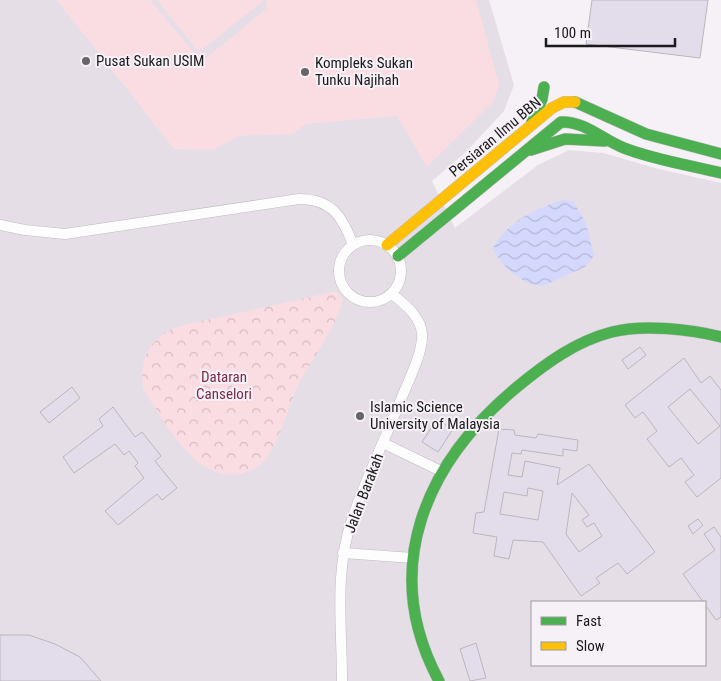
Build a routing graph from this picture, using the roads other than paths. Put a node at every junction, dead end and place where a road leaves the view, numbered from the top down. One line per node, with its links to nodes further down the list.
1 (544, 87): 2 (street)
2 (517, 137): 5 (street, Persiaran Ilmu BBN); 9 (street, Persiaran Ilmu BBN)
3 (608, 141): 4 (street); 4 (street, Persiaran Ilmu BBN); 6 (street, Persiaran Ilmu BBN)
4 (526, 152): 10 (street, Persiaran Ilmu BBN)
5 (721, 154)
6 (721, 173)
7 (0, 225): 8 (street)
8 (353, 245): 9 (street); 11 (street)
9 (387, 245): 10 (street)
10 (398, 256): 11 (street)
11 (392, 294): 13 (street, Jalan Barakah)
12 (721, 337): 14 (street)
13 (383, 443): 14 (street); 15 (street, Jalan Barakah)
14 (441, 471): 16 (street)
15 (343, 553): 16 (street); 17 (street, Jalan Barakah)
16 (413, 558): 18 (street)
17 (342, 681)
18 (439, 681)

